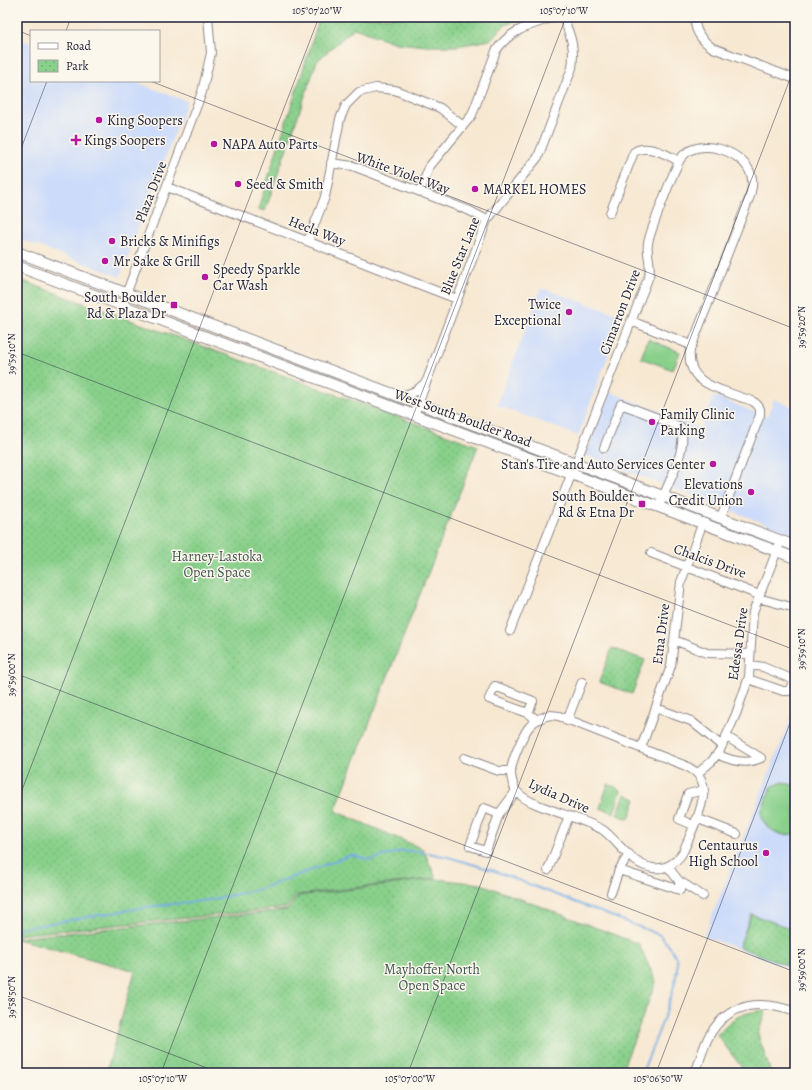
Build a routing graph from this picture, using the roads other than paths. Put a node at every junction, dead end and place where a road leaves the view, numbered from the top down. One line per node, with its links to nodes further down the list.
1 (208, 17): 9 (street, Plaza Drive)
2 (554, 17): 6 (street)
3 (563, 17): 12 (street, Blue Star Lane)
4 (696, 17): 5 (street)
5 (795, 79)
6 (463, 126): 8 (street); 10 (street)
7 (679, 161): 11 (street); 19 (street, Cimarron Drive); 20 (street, Cimarron Drive)
8 (331, 163): 10 (street, White Violet Way); 13 (street)
9 (167, 187): 13 (street, Hecla Way); 16 (street, Plaza Drive)
10 (420, 192): 12 (street, White Violet Way)
11 (610, 213)
12 (487, 220): 17 (street, Blue Star Lane)
13 (308, 241): 17 (street, Hecla Way)
14 (17, 252): 16 (main road, West South Boulder Road)
15 (17, 266): 18 (main road, West South Boulder Road)
16 (126, 294): 18 (street, Plaza Drive); 22 (main road, West South Boulder Road)
17 (457, 299): 21 (street, Blue Star Lane)
18 (122, 305): 24 (main road, West South Boulder Road)
19 (632, 321): 20 (street); 26 (street, Cimarron Drive)
20 (692, 345): 30 (street, Cimarron Drive)
21 (427, 382): 22 (street); 23 (street, Blue Star Lane)
22 (399, 397): 23 (main road, West South Boulder Road)
23 (418, 404): 24 (street, Blue Star Lane); 26 (main road, West South Boulder Road)
24 (414, 415): 27 (main road, West South Boulder Road)
25 (604, 448): 28 (street)
26 (576, 462): 27 (street, Cimarron Drive); 28 (main road, West South Boulder Road)
27 (572, 473): 29 (main road, West South Boulder Road); 40 (street, Cimarron Drive)
28 (663, 496): 29 (street); 30 (main road, West South Boulder Road)
29 (659, 506): 31 (main road, West South Boulder Road)
30 (721, 517): 32 (main road, West South Boulder Road)
31 (703, 522): 34 (main road, West South Boulder Road); 37 (street, Etna Drive)
32 (781, 540): 33 (main road, West South Boulder Road); 34 (street, Edessa Drive)
33 (795, 546)
34 (777, 551): 36 (main road, West South Boulder Road); 38 (street, Edessa Drive)
35 (651, 553): 37 (street, Chalcis Drive)
36 (795, 558)
37 (686, 566): 38 (street, Chalcis Drive); 41 (street, Etna Drive)
38 (759, 596): 39 (street, Chalcis Drive); 42 (street, Edessa Drive)
39 (795, 608)
40 (510, 631)
41 (674, 640): 42 (street); 46 (street, Etna Drive)
42 (750, 654): 43 (street, Edessa Drive)
43 (751, 665): 44 (street, Edessa Drive); 44 (street)
44 (748, 679): 50 (street, Edessa Drive)
45 (582, 682): 49 (street)
46 (656, 708): 51 (street, Etna Drive); 52 (street)
47 (528, 713): 47 (street); 48 (street)
48 (537, 720): 49 (street); 54 (street)
49 (567, 721): 51 (street)
50 (727, 737): 52 (street, Edessa Drive); 52 (street)
51 (641, 748): 55 (street)
52 (720, 750): 55 (street)
53 (464, 758): 54 (street)
54 (511, 771): 57 (street, Lydia Drive)
55 (698, 773): 56 (street)
56 (704, 790): 60 (street); 60 (street)
57 (516, 791): 58 (street); 59 (street, Lydia Drive)
58 (499, 814): 58 (street)
59 (569, 816): 62 (street, Lydia Drive); 64 (street)
60 (695, 821): 61 (street); 63 (street)
61 (737, 834)
62 (629, 854): 63 (street, Lydia Drive); 65 (street)
63 (668, 866): 66 (street)
64 (548, 870)
65 (619, 870): 66 (street); 67 (street)
66 (679, 881): 68 (street)
67 (611, 893)
68 (703, 896)
69 (795, 1012): 70 (street)
70 (695, 1073)

